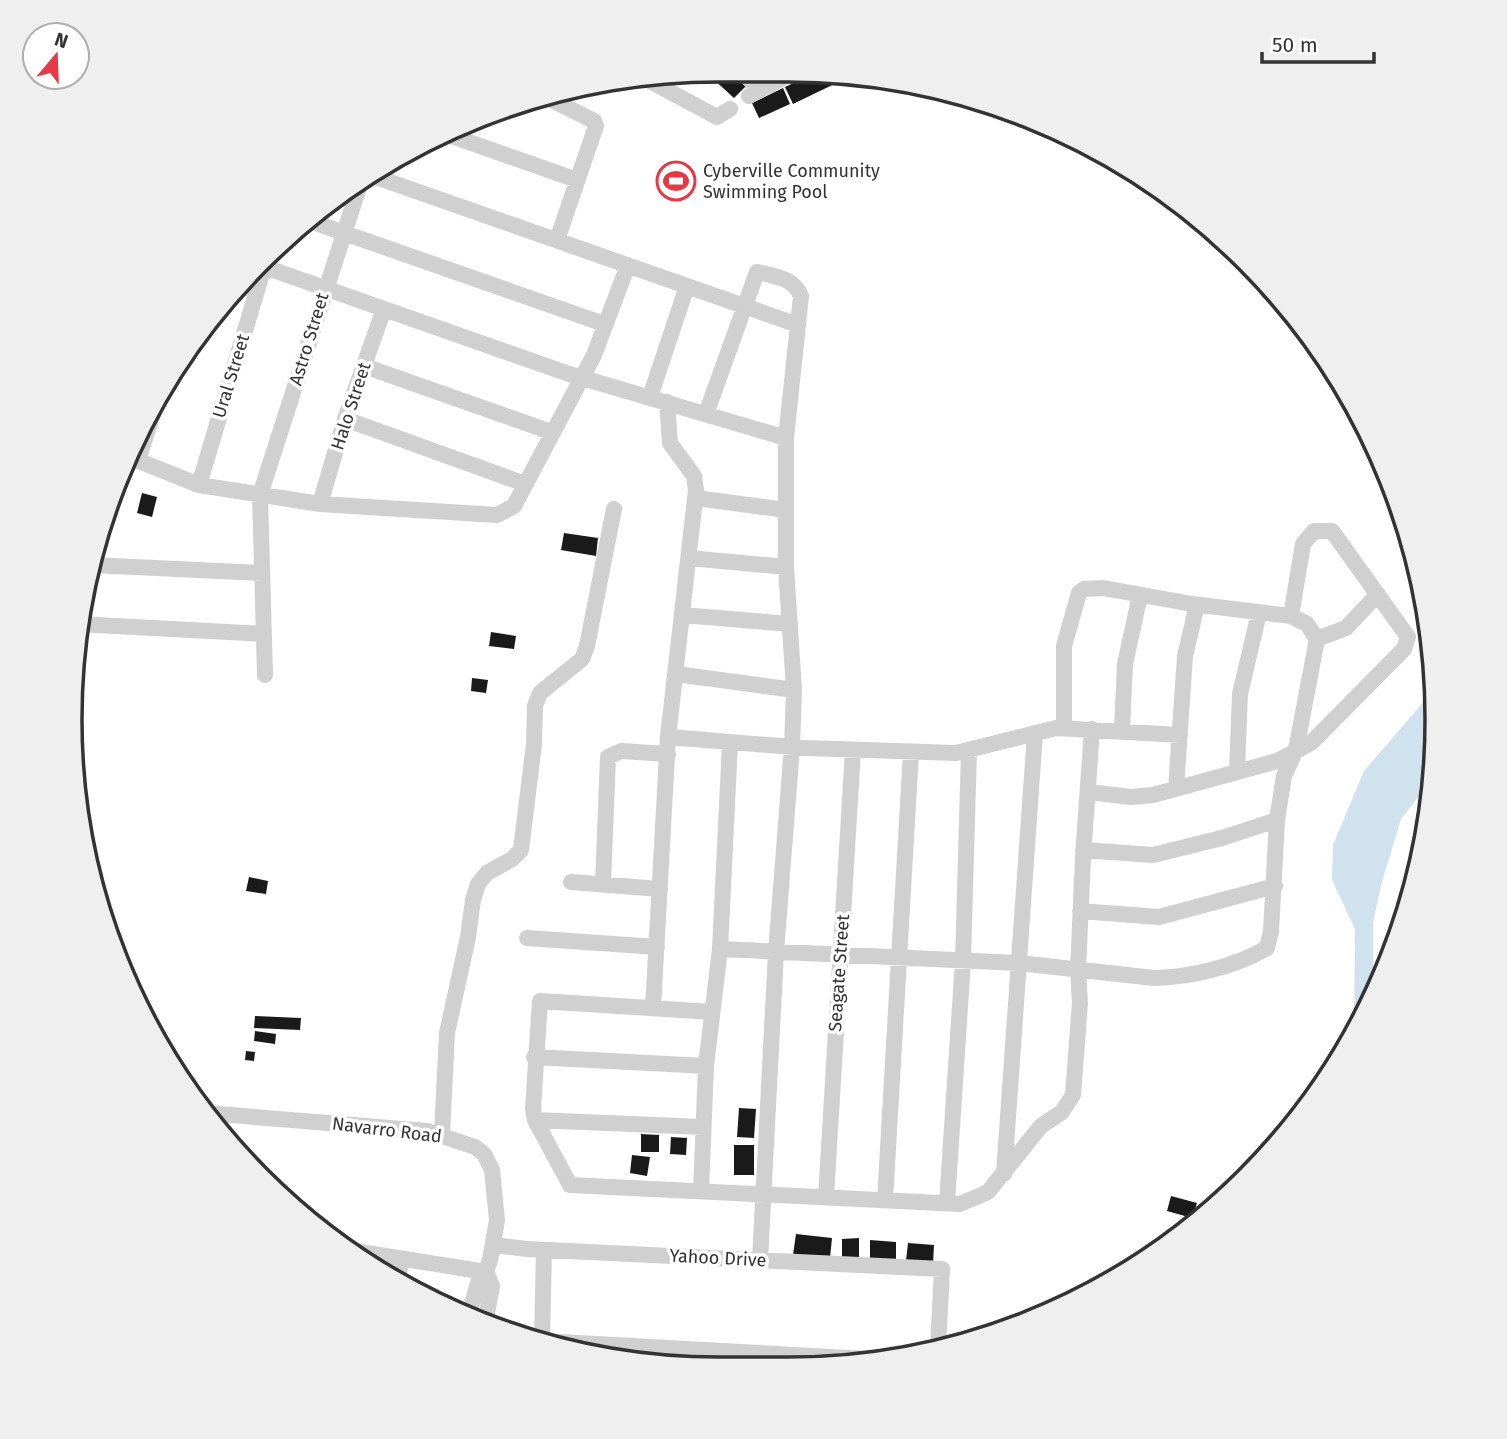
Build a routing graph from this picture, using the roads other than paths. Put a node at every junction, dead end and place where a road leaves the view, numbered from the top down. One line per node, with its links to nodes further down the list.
1 (748, 82): 2 (street)
2 (769, 82)
3 (671, 85): 5 (street)
4 (558, 103): 8 (street)
5 (730, 109)
6 (459, 139): 8 (street)
7 (382, 179): 12 (street)
8 (577, 180): 12 (street)
9 (356, 197): 11 (street, Astro Street)
10 (319, 224): 11 (street)
11 (343, 233): 17 (street, Astro Street); 20 (street)
12 (556, 240): 13 (street)
13 (628, 265): 16 (street); 20 (street)
14 (269, 269): 17 (street)
15 (258, 281): 32 (street, Ural Street)
16 (687, 286): 18 (street); 24 (street)
17 (325, 288): 19 (street); 33 (street, Astro Street)
18 (744, 306): 21 (street); 21 (street); 26 (street)
19 (384, 309): 22 (street, Halo Street); 23 (street)
20 (604, 324): 23 (street)
21 (798, 325): 29 (street)
22 (364, 366): 27 (street, Halo Street); 28 (street)
23 (580, 377): 24 (street); 28 (street)
24 (650, 397): 25 (street)
25 (667, 402): 26 (street); 34 (street)
26 (706, 414): 29 (street)
27 (345, 419): 31 (street); 35 (street, Halo Street)
28 (551, 432): 31 (street)
29 (786, 438): 37 (street)
30 (138, 460): 32 (street)
31 (525, 484): 35 (street)
32 (199, 485): 33 (street)
33 (260, 495): 35 (street); 41 (street, Astro Street)
34 (696, 498): 37 (street); 38 (street)
35 (320, 504)
36 (614, 509): 93 (street)
37 (786, 510): 40 (street)
38 (689, 558): 40 (street); 46 (street)
39 (101, 565): 41 (street)
40 (786, 567): 48 (street)
41 (262, 573): 50 (street, Astro Street)
42 (1378, 594): 47 (street); 51 (street); 65 (street)
43 (1140, 595): 44 (street); 55 (street); 57 (street)
44 (1197, 605): 45 (street); 59 (street)
45 (1259, 612): 47 (street); 67 (street)
46 (682, 615): 48 (street); 52 (street)
47 (1290, 616): 51 (street)
48 (790, 624): 54 (street)
49 (90, 625): 50 (street)
50 (264, 634): 53 (street, Astro Street)
51 (1317, 639): 65 (street)
52 (676, 674): 54 (street); 61 (street)
53 (265, 675)
54 (794, 690): 62 (street)
55 (1064, 728): 56 (street); 58 (street)
56 (1093, 729): 57 (street); 69 (street)
57 (1122, 730): 59 (street)
58 (1035, 733): 64 (street); 84 (street)
59 (1180, 735): 68 (street)
60 (730, 743): 61 (street); 62 (street); 79 (street)
61 (668, 746): 73 (street); 75 (street)
62 (792, 747): 63 (street); 80 (street)
63 (853, 750): 66 (street); 81 (street, Seagate Street)
64 (970, 750): 66 (street); 83 (street)
65 (1296, 751): 67 (street); 70 (street)
66 (911, 752): 82 (street)
67 (1237, 772): 68 (street)
68 (1177, 788): 69 (street)
69 (1089, 792): 71 (street)
70 (1277, 820): 71 (street); 74 (street)
71 (1083, 850): 76 (street)
72 (571, 882): 73 (street)
73 (603, 884): 75 (street)
74 (1275, 886): 76 (street); 85 (street)
75 (660, 889): 78 (street)
76 (1080, 911): 85 (street)
77 (527, 938): 78 (street)
78 (657, 947): 86 (street)
79 (720, 949): 80 (street); 87 (street)
80 (776, 953): 81 (street); 96 (street)
81 (840, 956): 82 (street); 97 (street, Seagate Street)
82 (899, 958): 83 (street); 98 (street)
83 (964, 961): 84 (street); 99 (street)
84 (1019, 963): 85 (street); 94 (street)
85 (1078, 971): 94 (street)
86 (653, 1008): 87 (street); 88 (street)
87 (712, 1012): 89 (street)
88 (534, 1057): 89 (street); 91 (street)
89 (706, 1066): 92 (street)
90 (219, 1113): 93 (street, Navarro Road)
91 (535, 1120): 92 (street); 95 (street)
92 (703, 1127): 95 (street)
93 (442, 1134): 100 (street, Navarro Road)
94 (1004, 1174): 99 (street)
95 (701, 1191): 96 (street)
96 (763, 1194): 97 (street); 104 (street)
97 (826, 1197): 98 (street)
98 (885, 1200): 99 (street)
99 (947, 1203)
100 (494, 1245): 101 (street, Yahoo Drive); 106 (street, Navarro Road)
101 (544, 1250): 104 (street, Yahoo Drive); 109 (street)
102 (374, 1254): 103 (street)
103 (401, 1259): 105 (street); 106 (street)
104 (760, 1261): 110 (street, Yahoo Drive)
105 (399, 1270)
106 (486, 1272): 107 (street); 108 (street)
107 (471, 1306)
108 (487, 1312)
109 (542, 1331)
110 (938, 1339)
111 (699, 1350): 112 (street); 113 (street); 114 (street)
112 (641, 1351)
113 (699, 1356)
114 (752, 1357)

